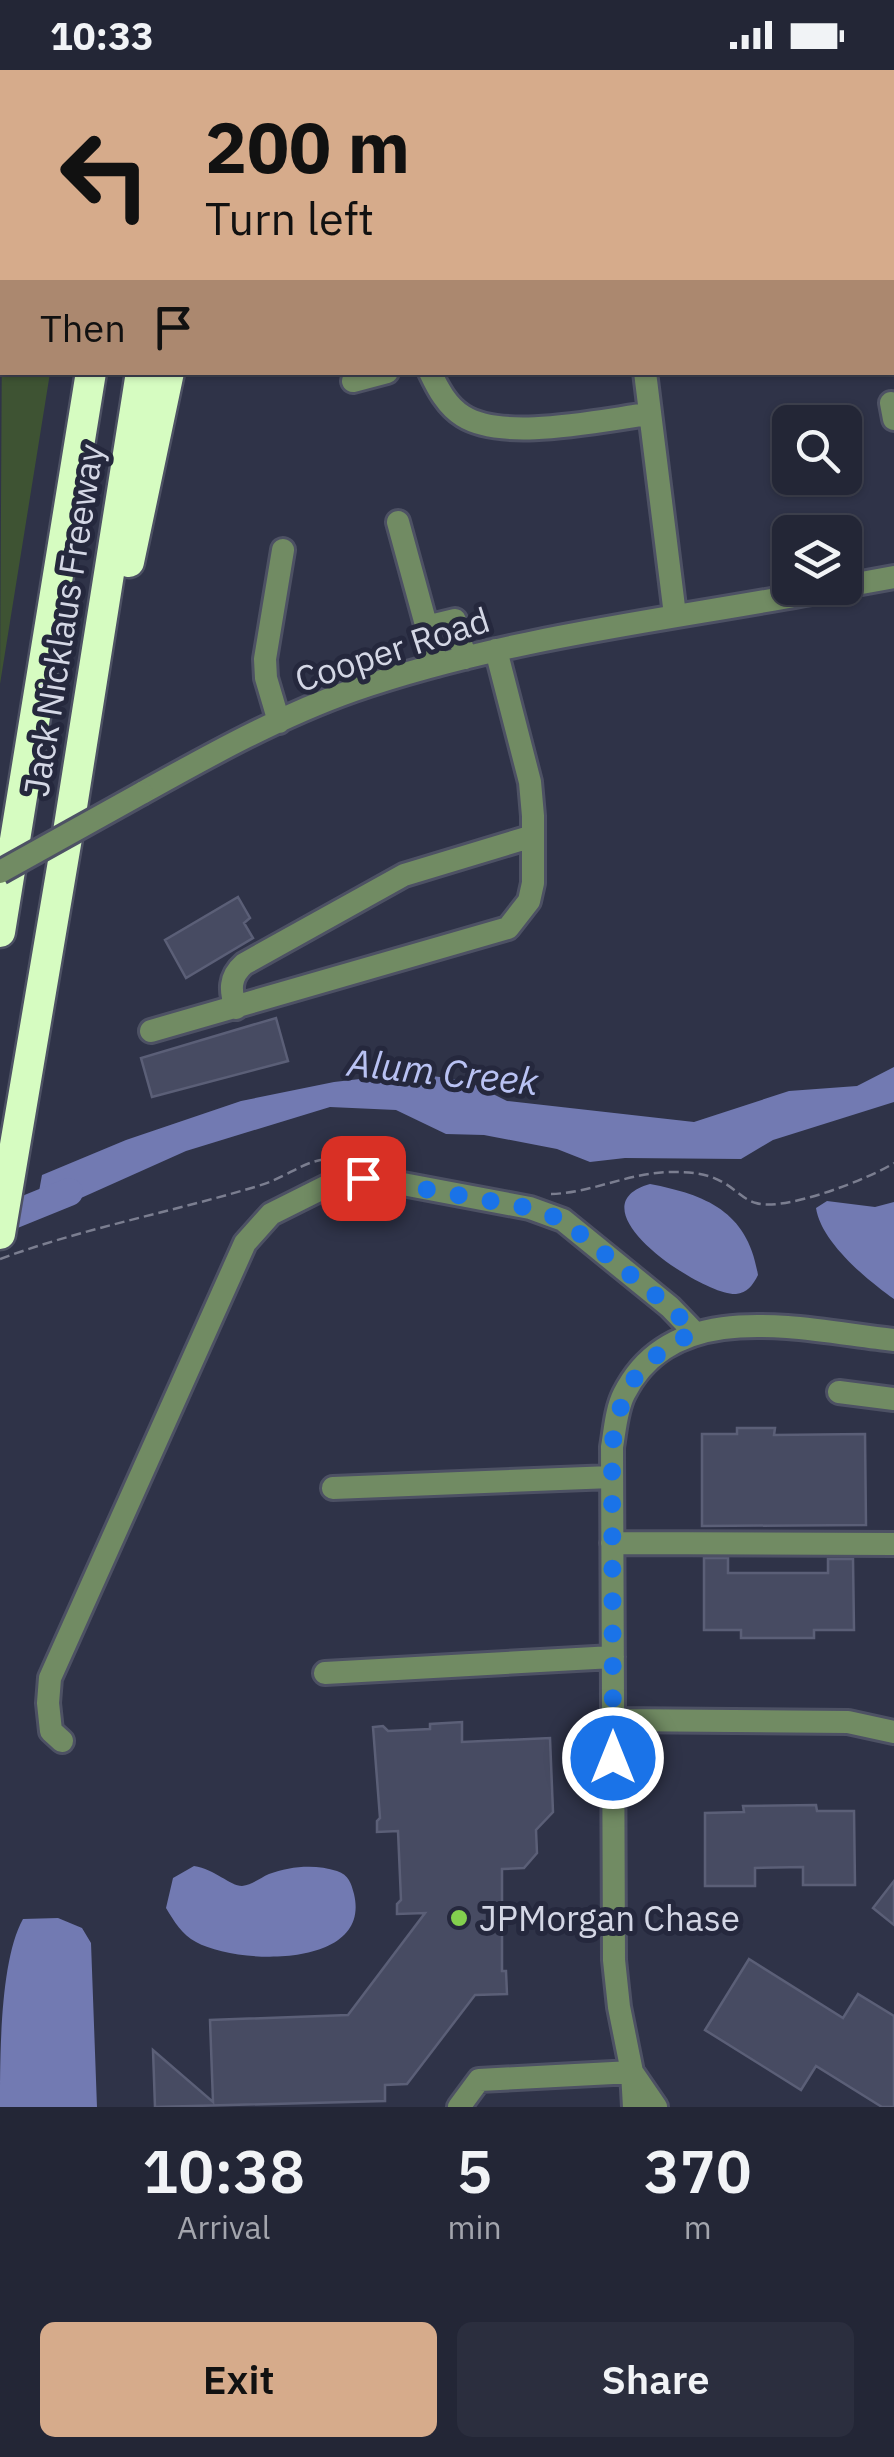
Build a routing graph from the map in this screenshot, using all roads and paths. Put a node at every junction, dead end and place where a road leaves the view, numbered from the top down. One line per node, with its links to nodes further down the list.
1 (88, 375): 23 (highway, Jack Nicklaus Freeway)
2 (140, 375): 20 (highway, Jack Nicklaus Freeway)
3 (168, 375): 20 (highway)
4 (378, 375): 7 (street)
5 (431, 375): 8 (street)
6 (645, 375): 8 (street)
7 (353, 382)
8 (649, 414): 14 (street)
9 (398, 522): 15 (street)
10 (284, 550): 19 (street)
11 (894, 576): 12 (street, Cooper Road)
12 (862, 583)
13 (772, 599): 14 (street, Cooper Road)
14 (675, 615): 16 (street, Cooper Road)
15 (426, 627): 17 (street); 18 (street)
16 (496, 650): 17 (street, Cooper Road); 21 (street)
17 (465, 658): 18 (street, Cooper Road)
18 (436, 664): 19 (street, Cooper Road)
19 (280, 722): 22 (street, Cooper Road, bridge)
20 (80, 754): 26 (highway, Jack Nicklaus Freeway)
21 (533, 836): 24 (street); 24 (street)
22 (0, 872)
23 (0, 932)
24 (236, 1008): 25 (street)
25 (151, 1031)
26 (0, 1234)
27 (694, 1332): 28 (street); 31 (street); 39 (street)
28 (894, 1340)
29 (839, 1392): 30 (street)
30 (894, 1399)
31 (612, 1477): 32 (street); 33 (street)
32 (333, 1488)
33 (612, 1544): 34 (street); 35 (street)
34 (894, 1544)
35 (613, 1657): 36 (street); 37 (street)
36 (325, 1674)
37 (613, 1720): 38 (street); 40 (street)
38 (894, 1732)
39 (62, 1741)
40 (632, 2072): 41 (street); 42 (street); 43 (street)
41 (459, 2107)
42 (634, 2107)
43 (656, 2107)

